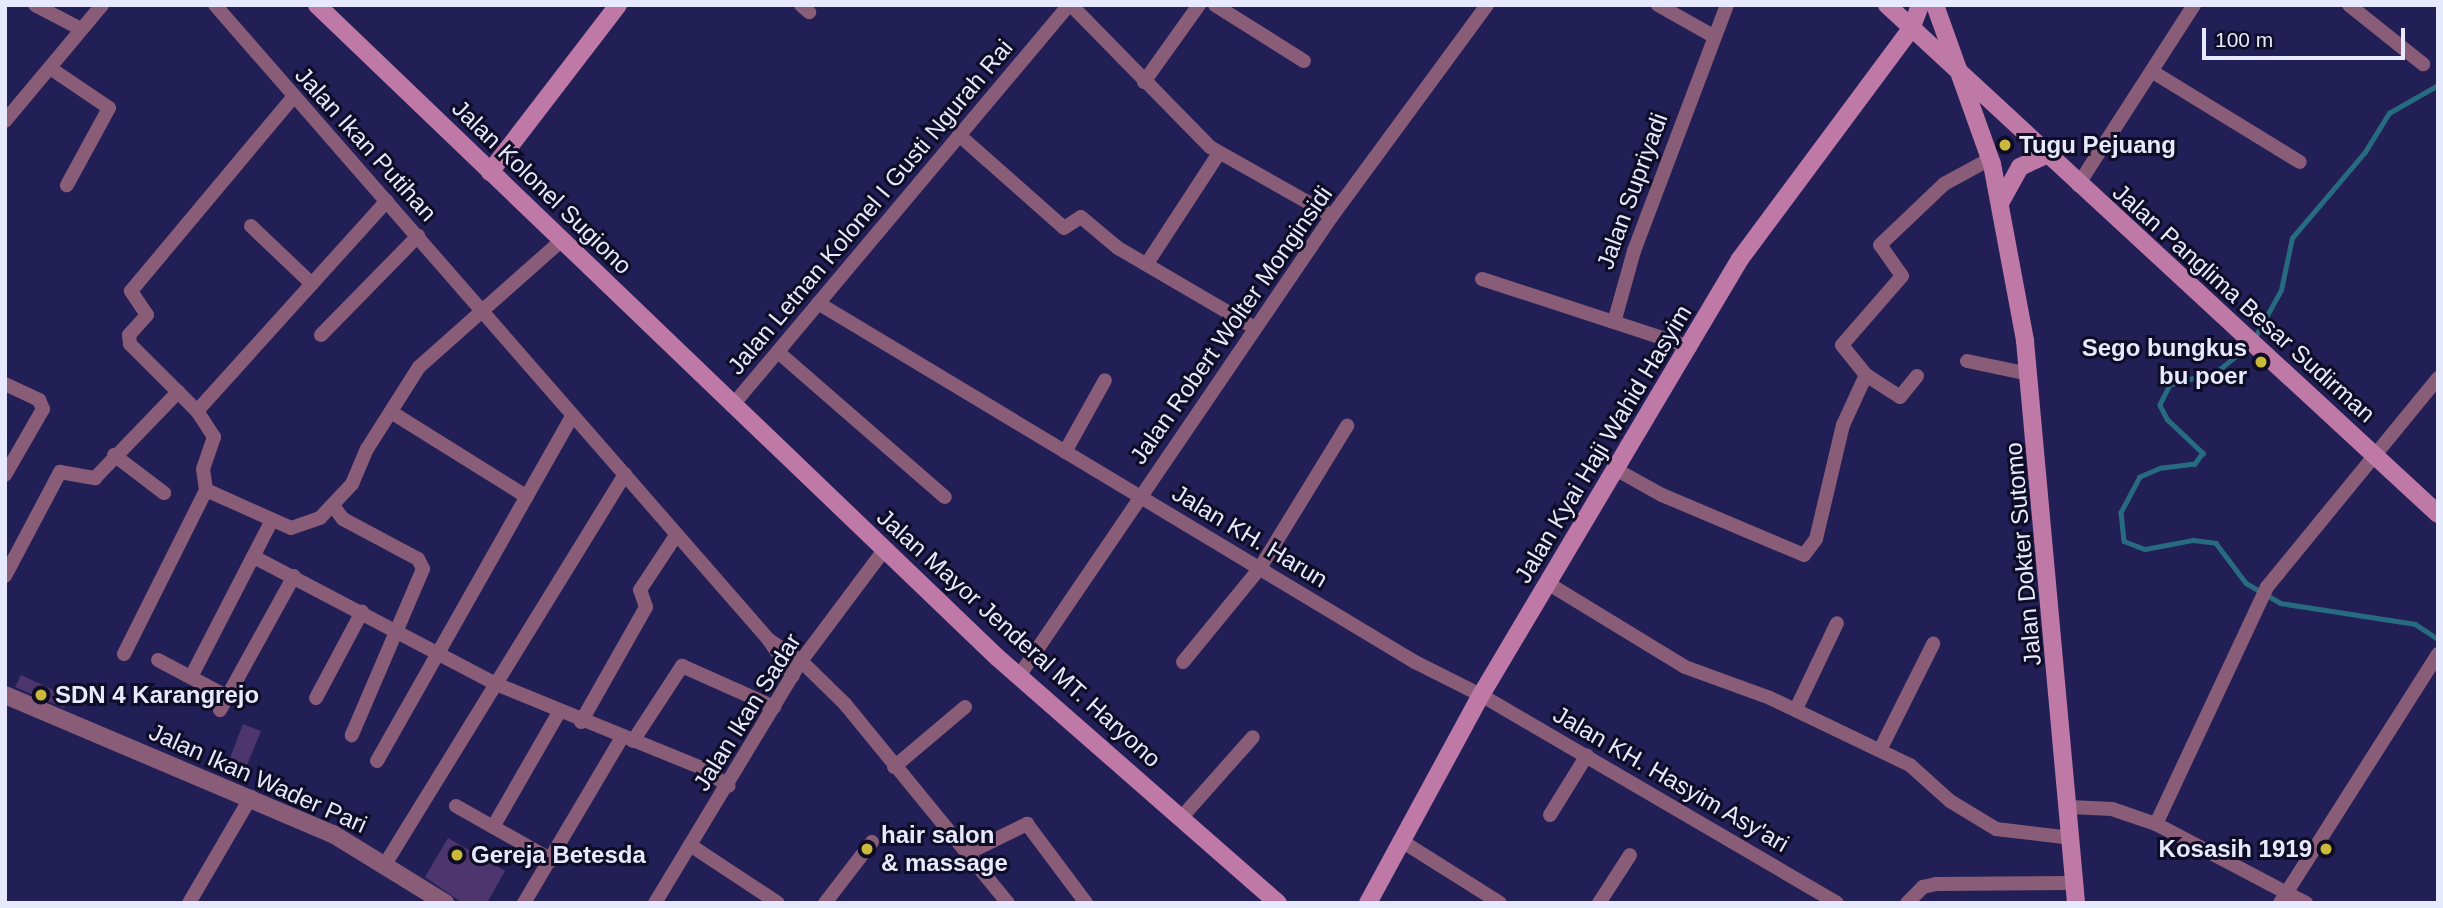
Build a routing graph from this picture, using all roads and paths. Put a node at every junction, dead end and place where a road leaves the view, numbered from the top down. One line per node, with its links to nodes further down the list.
1 (35, 5): 17 (street)
2 (102, 5): 17 (street)
3 (215, 5): 26 (street, Jalan Ikan Putihan)
4 (317, 5): 33 (main road, Jalan Kolonel Sugiono)
5 (618, 5): 33 (main road)
6 (1070, 5): 25 (street); 28 (street, Jalan Letnan Kolonel I Gusti Ngurah Rai)
7 (1199, 5): 25 (street)
8 (1215, 5): 20 (street)
9 (1487, 5): 38 (street, Jalan Robert Wolter Monginsidi)
10 (1658, 5): 19 (street)
11 (1727, 5): 19 (street, Jalan Supriyadi)
12 (1887, 5): 18 (main road, Jalan Panglima Besar Sudirman)
13 (1920, 5): 18 (main road, Jalan Kyai Haji Wahid Hasyim)
14 (1935, 5): 23 (main road, Jalan Dokter Sutomo)
15 (2194, 5): 24 (street)
16 (2349, 5): 21 (street)
17 (81, 29): 22 (street)
18 (1911, 29): 23 (main road, Jalan Panglima Besar Sudirman); 50 (main road, Jalan Kyai Haji Wahid Hasyim)
19 (1713, 36): 47 (street, Jalan Supriyadi)
20 (1304, 61)
21 (2423, 64)
22 (50, 68): 27 (street); 34 (street)
23 (1956, 71): 30 (main road, Jalan Panglima Besar Sudirman); 31 (main road, Jalan Dokter Sutomo)
24 (2153, 72): 32 (street); 35 (street)
25 (1144, 82): 29 (street)
26 (293, 97): 36 (street, Jalan Ikan Putihan); 59 (street)
27 (5, 121)
28 (960, 135): 42 (street); 45 (street, Jalan Letnan Kolonel I Gusti Ngurah Rai)
29 (1219, 153): 38 (street); 42 (street)
30 (2046, 155): 35 (main road, Jalan Panglima Besar Sudirman); 37 (main road)
31 (1990, 159): 37 (main road, Jalan Dokter Sutomo); 54 (street)
32 (2300, 162)
33 (490, 172): 41 (main road, Jalan Kolonel Sugiono)
34 (67, 185)
35 (2078, 185): 67 (main road, Jalan Panglima Besar Sudirman)
36 (387, 201): 40 (street, Jalan Ikan Putihan); 44 (street)
37 (2000, 203): 53 (main road, Jalan Dokter Sutomo)
38 (1332, 216): 48 (street, Jalan Robert Wolter Monginsidi)
39 (251, 226): 44 (street)
40 (418, 236): 46 (street, Jalan Ikan Putihan); 49 (street)
41 (562, 240): 46 (street); 60 (main road, Jalan Kolonel Sugiono)
42 (1148, 262): 48 (street)
43 (1482, 279): 47 (street)
44 (312, 284): 61 (street)
45 (818, 303): 51 (street, Jalan Letnan Kolonel I Gusti Ngurah Rai); 65 (street, Jalan KH. Harun)
46 (484, 311): 62 (street); 63 (street, Jalan Ikan Putihan)
47 (1615, 319): 50 (street)
48 (1255, 328): 75 (street, Jalan Robert Wolter Monginsidi)
49 (321, 335)
50 (1690, 347): 68 (main road, Jalan Kyai Haji Wahid Hasyim)
51 (778, 352): 60 (street, Jalan Letnan Kolonel I Gusti Ngurah Rai); 74 (street)
52 (1967, 361): 53 (street)
53 (2029, 374): 121 (main road, Jalan Dokter Sutomo)
54 (1866, 375): 55 (street); 68 (street)
55 (1917, 376)
56 (2438, 378): 67 (street)
57 (1105, 380): 65 (street)
58 (5, 384): 70 (street)
59 (178, 392): 61 (street); 66 (street)
60 (732, 406): 80 (main road, Jalan Mayor Jenderal MT. Haryono)
61 (197, 411): 71 (street)
62 (391, 412): 73 (street); 76 (street)
63 (572, 416): 69 (street, Jalan Ikan Putihan); 73 (street)
64 (1347, 426): 82 (street)
65 (1065, 452): 75 (street, Jalan KH. Harun)
66 (114, 455): 72 (street); 83 (street)
67 (2376, 457): 77 (main road, Jalan Panglima Besar Sudirman); 124 (street)
68 (1617, 470): 85 (main road, Jalan Kyai Haji Wahid Hasyim)
69 (625, 474): 79 (street, Jalan Ikan Putihan); 100 (street)
70 (5, 475)
71 (205, 490): 78 (street); 92 (street)
72 (164, 493)
73 (527, 497): 91 (street)
74 (945, 497)
75 (1140, 497): 82 (street, Jalan KH. Harun); 98 (street, Jalan Robert Wolter Monginsidi)
76 (334, 507): 78 (street); 88 (street)
77 (2438, 514)
78 (271, 522): 81 (street)
79 (675, 537): 89 (street, Jalan Ikan Putihan); 110 (street)
80 (884, 550): 95 (street, Jalan Ikan Sadar); 98 (main road, Jalan Mayor Jenderal MT. Haryono)
81 (254, 557): 84 (street); 99 (street)
82 (1260, 568): 96 (street); 102 (street, Jalan KH. Harun)
83 (5, 576)
84 (294, 576): 86 (street); 103 (street)
85 (1549, 584): 102 (main road, Jalan Kyai Haji Wahid Hasyim); 107 (street)
86 (362, 612): 88 (street); 104 (street)
87 (1837, 623): 107 (street)
88 (399, 633): 91 (street); 111 (street)
89 (769, 640): 95 (street); 97 (street)
90 (1933, 644): 114 (street)
91 (440, 653): 100 (street); 116 (street)
92 (124, 654)
93 (2438, 654): 135 (street)
94 (158, 660): 99 (street)
95 (801, 662): 97 (street, Jalan Ikan Sadar); 117 (street)
96 (1183, 662)
97 (793, 676): 106 (street, Jalan Ikan Sadar)
98 (1020, 676): 123 (main road, Jalan Mayor Jenderal MT. Haryono)
99 (191, 677): 103 (street)
100 (496, 684): 109 (street); 133 (street)
101 (5, 695): 119 (street, Jalan Ikan Wader Pari)
102 (1481, 695): 115 (street, Jalan KH. Hasyim Asy'ari); 127 (main road, Jalan Kyai Haji Wahid Hasyim)
103 (226, 696): 108 (street)
104 (316, 698)
105 (965, 706): 117 (street)
106 (774, 707): 113 (street); 118 (street, Jalan Ikan Sadar)
107 (1796, 709): 114 (street)
108 (220, 710)
109 (559, 712): 110 (street); 125 (street)
110 (581, 722): 113 (street)
111 (352, 734)
112 (1253, 737): 123 (street)
113 (628, 739): 118 (street); 132 (street)
114 (1880, 750): 126 (street)
115 (1587, 755): 122 (street); 148 (street, Jalan KH. Hasyim Asy'ari)
116 (377, 761)
117 (894, 767): 130 (street)
118 (729, 786): 129 (street, Jalan Ikan Sadar)
119 (251, 797): 133 (street, Jalan Ikan Wader Pari); 136 (street)
120 (456, 806): 125 (street)
121 (2070, 807): 124 (street); 126 (main road, Jalan Dokter Sutomo)
122 (1550, 814)
123 (1181, 818): 144 (main road, Jalan Mayor Jenderal MT. Haryono)
124 (2156, 824): 135 (street)
125 (493, 827): 132 (street)
126 (2071, 838): 134 (main road, Jalan Dokter Sutomo)
127 (1400, 840): 145 (main road, Jalan Kyai Haji Wahid Hasyim); 146 (street)
128 (872, 842): 141 (street)
129 (690, 845): 139 (street, Jalan Ikan Sadar); 140 (street)
130 (970, 852): 142 (street); 143 (street)
131 (1630, 855): 147 (street)
132 (552, 860): 138 (street)
133 (384, 866): 137 (street, Jalan Ikan Wader Pari)
134 (2074, 883): 149 (street); 150 (main road, Jalan Dokter Sutomo)
135 (2284, 898): 151 (street)
136 (189, 903)
137 (445, 903)
138 (524, 903)
139 (655, 903)
140 (778, 903)
141 (825, 903)
142 (1008, 903)
143 (1086, 903)
144 (1278, 903)
145 (1368, 903)
146 (1500, 903)
147 (1598, 903)
148 (1837, 903)
149 (1907, 903)
150 (2076, 903)
151 (2306, 903)

